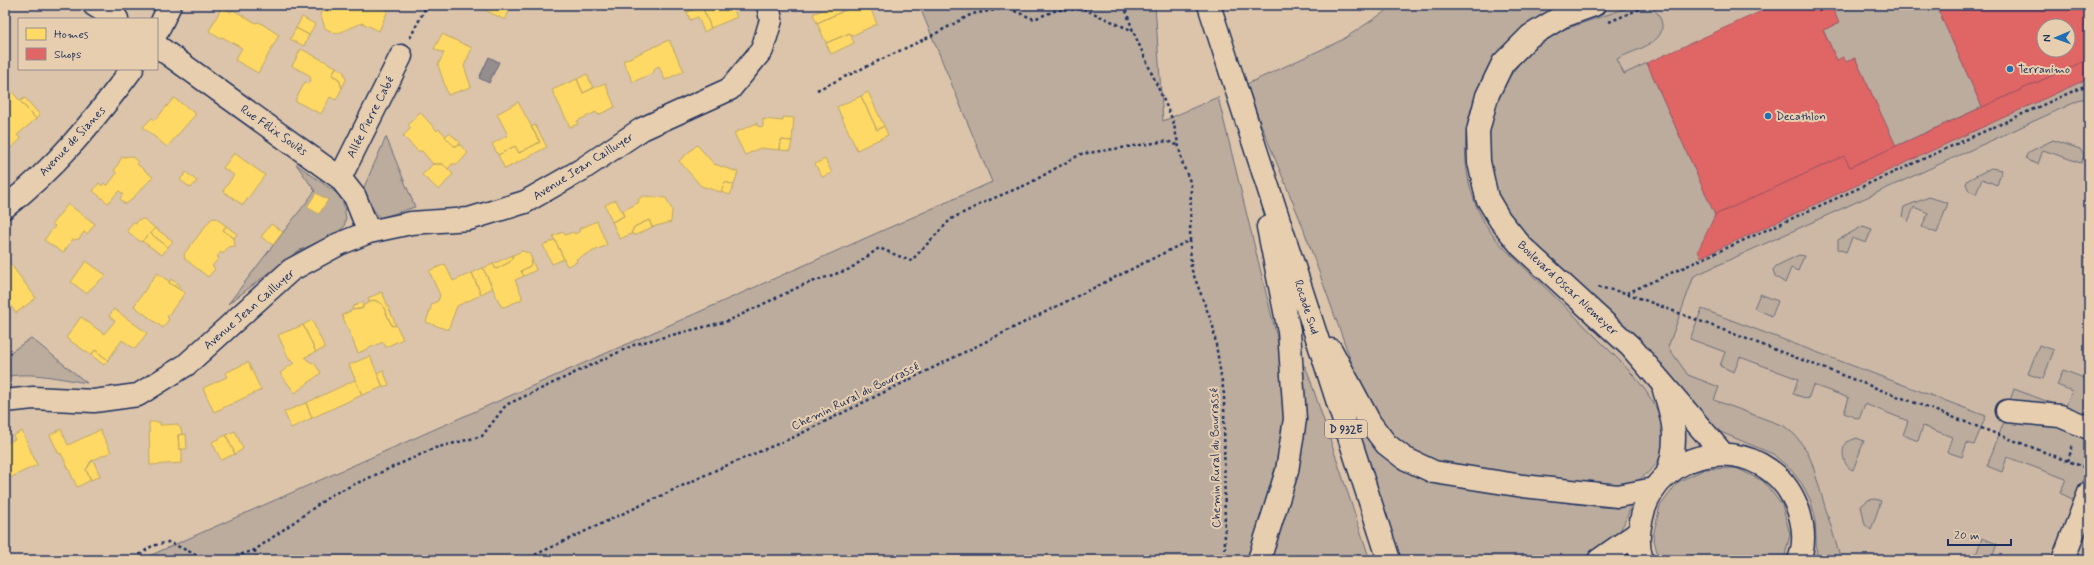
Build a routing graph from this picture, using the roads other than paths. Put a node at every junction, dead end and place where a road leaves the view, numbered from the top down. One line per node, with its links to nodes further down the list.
1 (94, 5): 6 (street)
2 (170, 5): 7 (street)
3 (768, 5): 14 (street, Avenue Jean Cailluyer)
4 (1209, 5): 11 (street, Rocade Sud / D 932E)
5 (1594, 5): 16 (street, Boulevard Oscar Niemeyer)
6 (115, 18)
7 (158, 30)
8 (158, 47): 12 (street, Rue Félix Soulès)
9 (401, 56): 12 (street, Allée Pierre Cabé)
10 (131, 70): 13 (street, Avenue de Sianes)
11 (1240, 100): 15 (street, Rocade Sud / D 932E); 27 (street)
12 (340, 178): 14 (street, Rue Félix Soulès)
13 (5, 207)
14 (369, 232): 17 (street, Avenue Jean Cailluyer)
15 (1304, 299): 21 (street); 28 (street, Rocade Sud / D 932E)
16 (1661, 382): 20 (street, Boulevard Oscar Niemeyer); 21 (street, Boulevard Oscar Niemeyer)
17 (5, 401)
18 (2007, 411): 19 (street)
19 (2089, 428)
20 (1723, 454): 21 (street); 26 (street)
21 (1660, 481): 24 (street, Boulevard Oscar Niemeyer)
22 (2089, 493): 25 (street)
23 (2089, 527): 25 (street)
24 (1639, 532): 29 (street); 30 (street, Boulevard Oscar Niemeyer)
25 (2065, 556)
26 (1801, 558)
27 (1259, 560)
28 (1389, 560)
29 (1600, 560)
30 (1642, 560)

